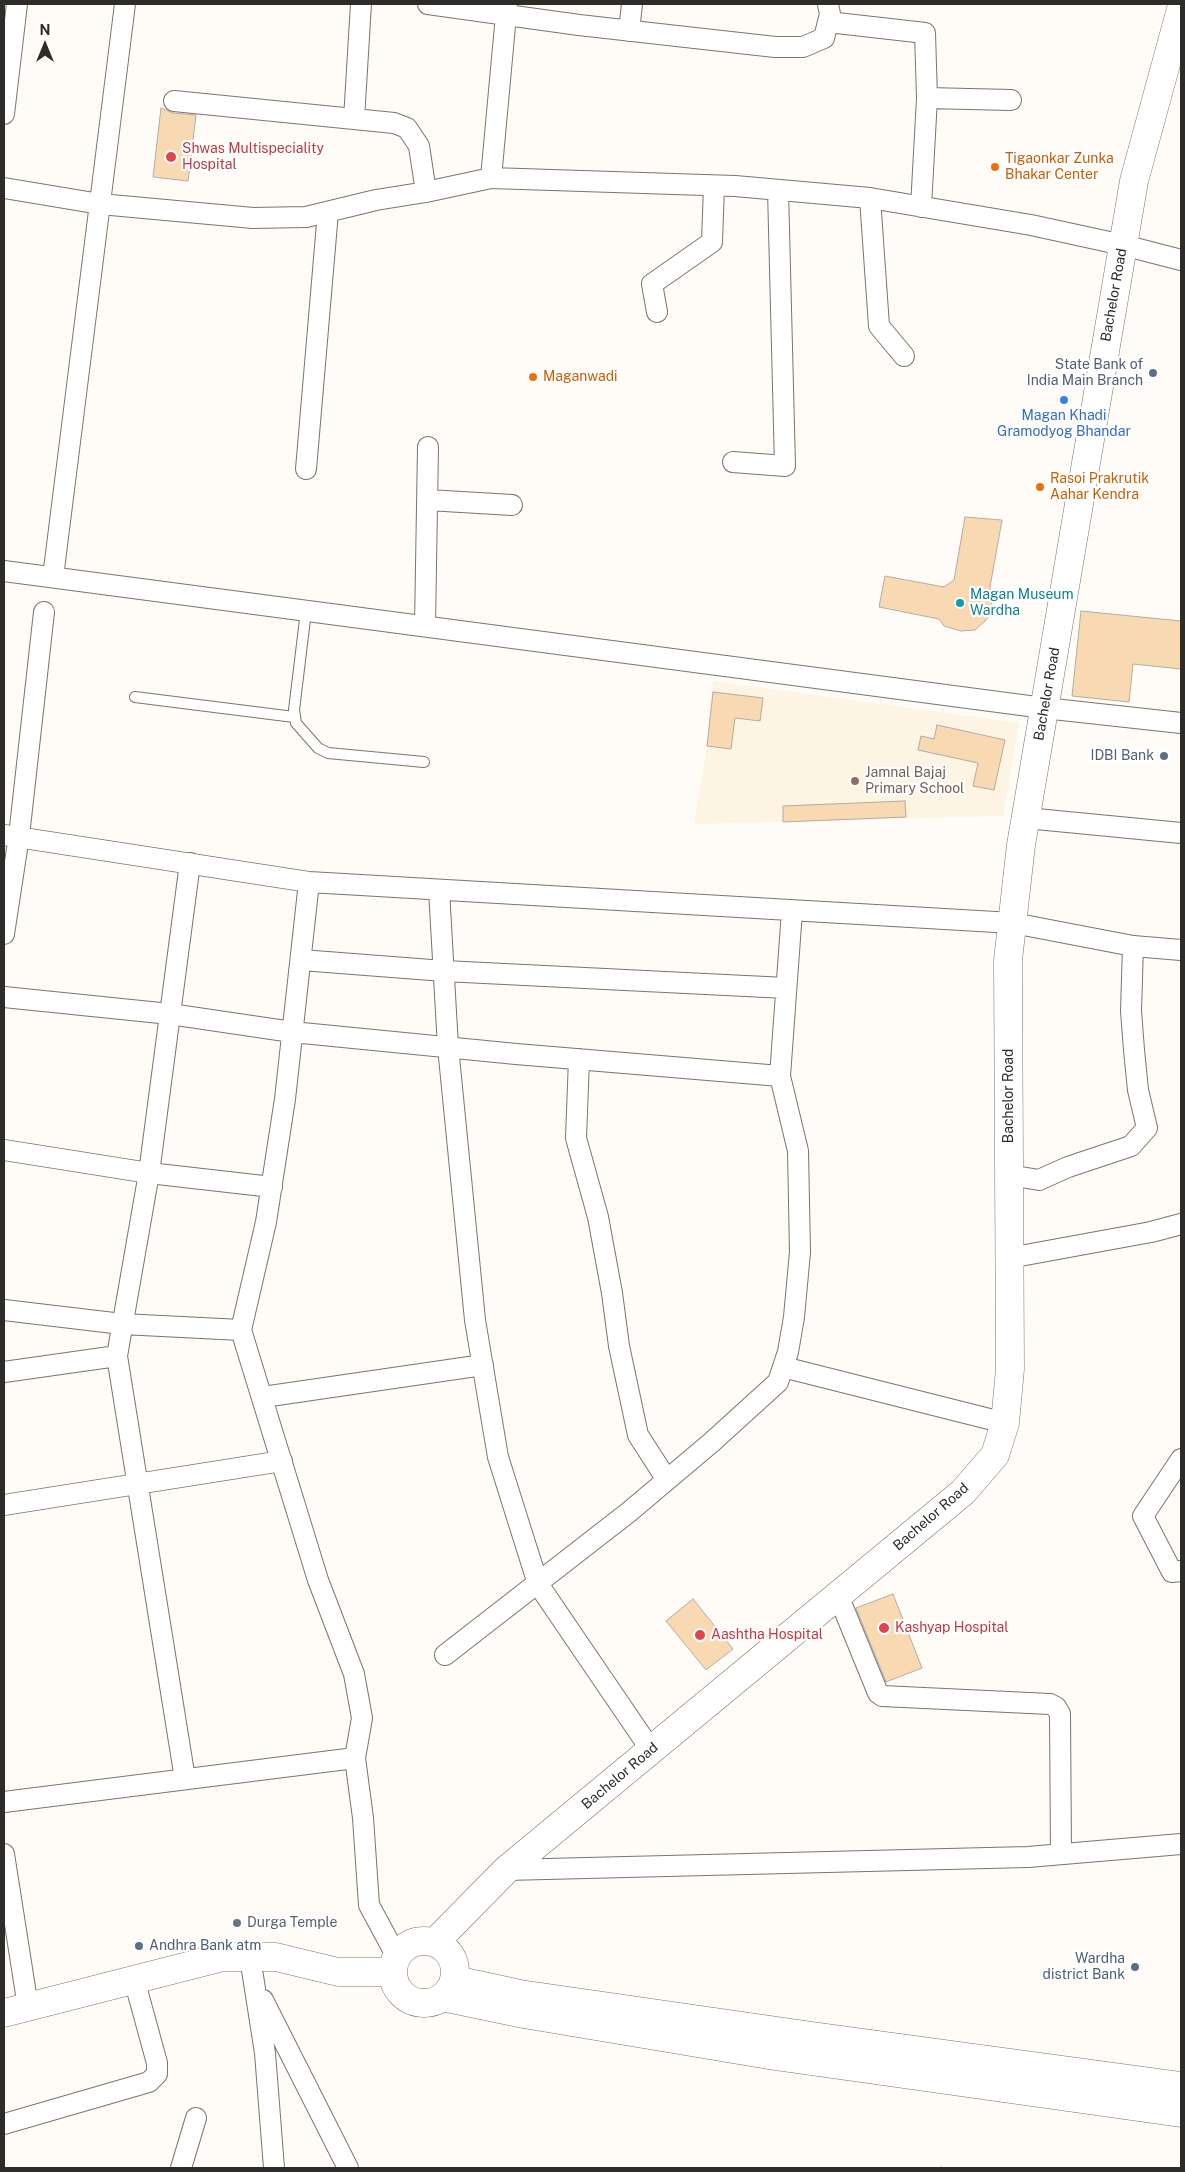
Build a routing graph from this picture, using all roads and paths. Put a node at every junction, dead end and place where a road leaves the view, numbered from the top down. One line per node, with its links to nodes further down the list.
1 (18, 4): 14 (street)
2 (125, 4): 22 (street)
3 (360, 4): 15 (street)
4 (428, 4): 6 (street)
5 (632, 4): 9 (street)
6 (507, 9): 9 (street); 16 (street)
7 (1181, 9): 10 (main road, Bachelor Road)
8 (828, 13): 9 (street); 11 (street)
9 (629, 31)
10 (1175, 54): 25 (main road, Bachelor Road)
11 (928, 98): 12 (street); 23 (street)
12 (1011, 100)
13 (174, 101): 15 (street)
14 (4, 114)
15 (354, 119): 20 (street)
16 (491, 178): 17 (street); 20 (street)
17 (714, 186): 19 (street); 27 (street)
18 (4, 188): 22 (street)
19 (778, 190): 21 (street); 30 (street)
20 (426, 192): 24 (street)
21 (870, 198): 23 (street); 28 (street)
22 (100, 204): 24 (street); 35 (street)
23 (921, 207): 25 (street)
24 (328, 212): 31 (street)
25 (1123, 245): 26 (street); 40 (main road, Bachelor Road)
26 (1181, 260)
27 (657, 312)
28 (904, 356)
29 (428, 447): 32 (street)
30 (733, 462)
31 (306, 469)
32 (428, 500): 33 (street); 38 (street)
33 (512, 505)
34 (4, 571): 35 (street)
35 (53, 577): 36 (street)
36 (306, 611): 38 (street); 41 (lane)
37 (44, 612): 46 (street)
38 (425, 626): 40 (street)
39 (135, 697): 41 (lane)
40 (1044, 708): 42 (street); 44 (main road, Bachelor Road)
41 (294, 717): 43 (lane)
42 (1181, 723)
43 (424, 762)
44 (1026, 818): 45 (street); 51 (main road, Bachelor Road)
45 (1181, 833)
46 (11, 836): 47 (street); 52 (street)
47 (190, 863): 48 (street); 59 (street)
48 (309, 882): 49 (street); 55 (street)
49 (438, 890): 50 (street); 56 (street)
50 (792, 911): 51 (street); 57 (street)
51 (1012, 923): 53 (street); 66 (main road, Bachelor Road)
52 (4, 934)
53 (1133, 946): 54 (street); 66 (street)
54 (1181, 950)
55 (300, 960): 56 (street); 60 (street)
56 (444, 972): 57 (street); 61 (street)
57 (786, 988): 63 (street)
58 (4, 997): 59 (street)
59 (170, 1014): 60 (street); 65 (street)
60 (292, 1032): 61 (street); 67 (street)
61 (448, 1047): 62 (street); 74 (street)
62 (578, 1059): 63 (street); 81 (street)
63 (780, 1076): 75 (street)
64 (4, 1150): 65 (street)
65 (149, 1173): 67 (street); 71 (street)
66 (1009, 1175): 69 (main road, Bachelor Road)
67 (272, 1188): 72 (street)
68 (1181, 1224): 69 (street)
69 (1009, 1258): 78 (main road, Bachelor Road)
70 (4, 1310): 71 (street)
71 (122, 1324): 72 (street); 73 (street)
72 (241, 1330): 77 (street)
73 (117, 1356): 76 (street); 82 (street)
74 (482, 1365): 77 (street); 85 (street)
75 (783, 1367): 78 (street); 81 (street)
76 (4, 1372)
77 (263, 1397): 80 (street)
78 (1005, 1423): 86 (main road, Bachelor Road)
79 (1181, 1459): 84 (street)
80 (282, 1461): 82 (street); 89 (street)
81 (667, 1480): 85 (street)
82 (138, 1484): 83 (street); 90 (street)
83 (4, 1505)
84 (1181, 1571)
85 (538, 1584): 87 (street); 88 (street)
86 (838, 1595): 88 (main road, Bachelor Road); 94 (street)
87 (445, 1655)
88 (651, 1750): 95 (main road, Bachelor Road)
89 (355, 1758): 90 (street); 98 (street)
90 (185, 1779): 91 (street)
91 (4, 1802)
92 (1181, 1844): 94 (street)
93 (4, 1854): 102 (street)
94 (1061, 1854): 95 (street)
95 (506, 1870): 96 (main road, Bachelor Road)
96 (438, 1944): 98 (main road); 101 (main road)
97 (250, 1957): 98 (main road); 99 (main road); 100 (street)
98 (395, 1965): 101 (main road)
99 (134, 1980): 102 (main road); 109 (street)
100 (254, 1984): 111 (street); 112 (street)
101 (448, 1988): 103 (main road)
102 (16, 2010)
103 (960, 2069): 104 (main road); 106 (main road)
104 (1151, 2082): 105 (main road); 106 (main road)
105 (1181, 2086)
106 (1144, 2108): 107 (main road)
107 (1181, 2113)
108 (196, 2118): 110 (street)
109 (4, 2124)
110 (181, 2168)
111 (274, 2168)
112 (348, 2168)

